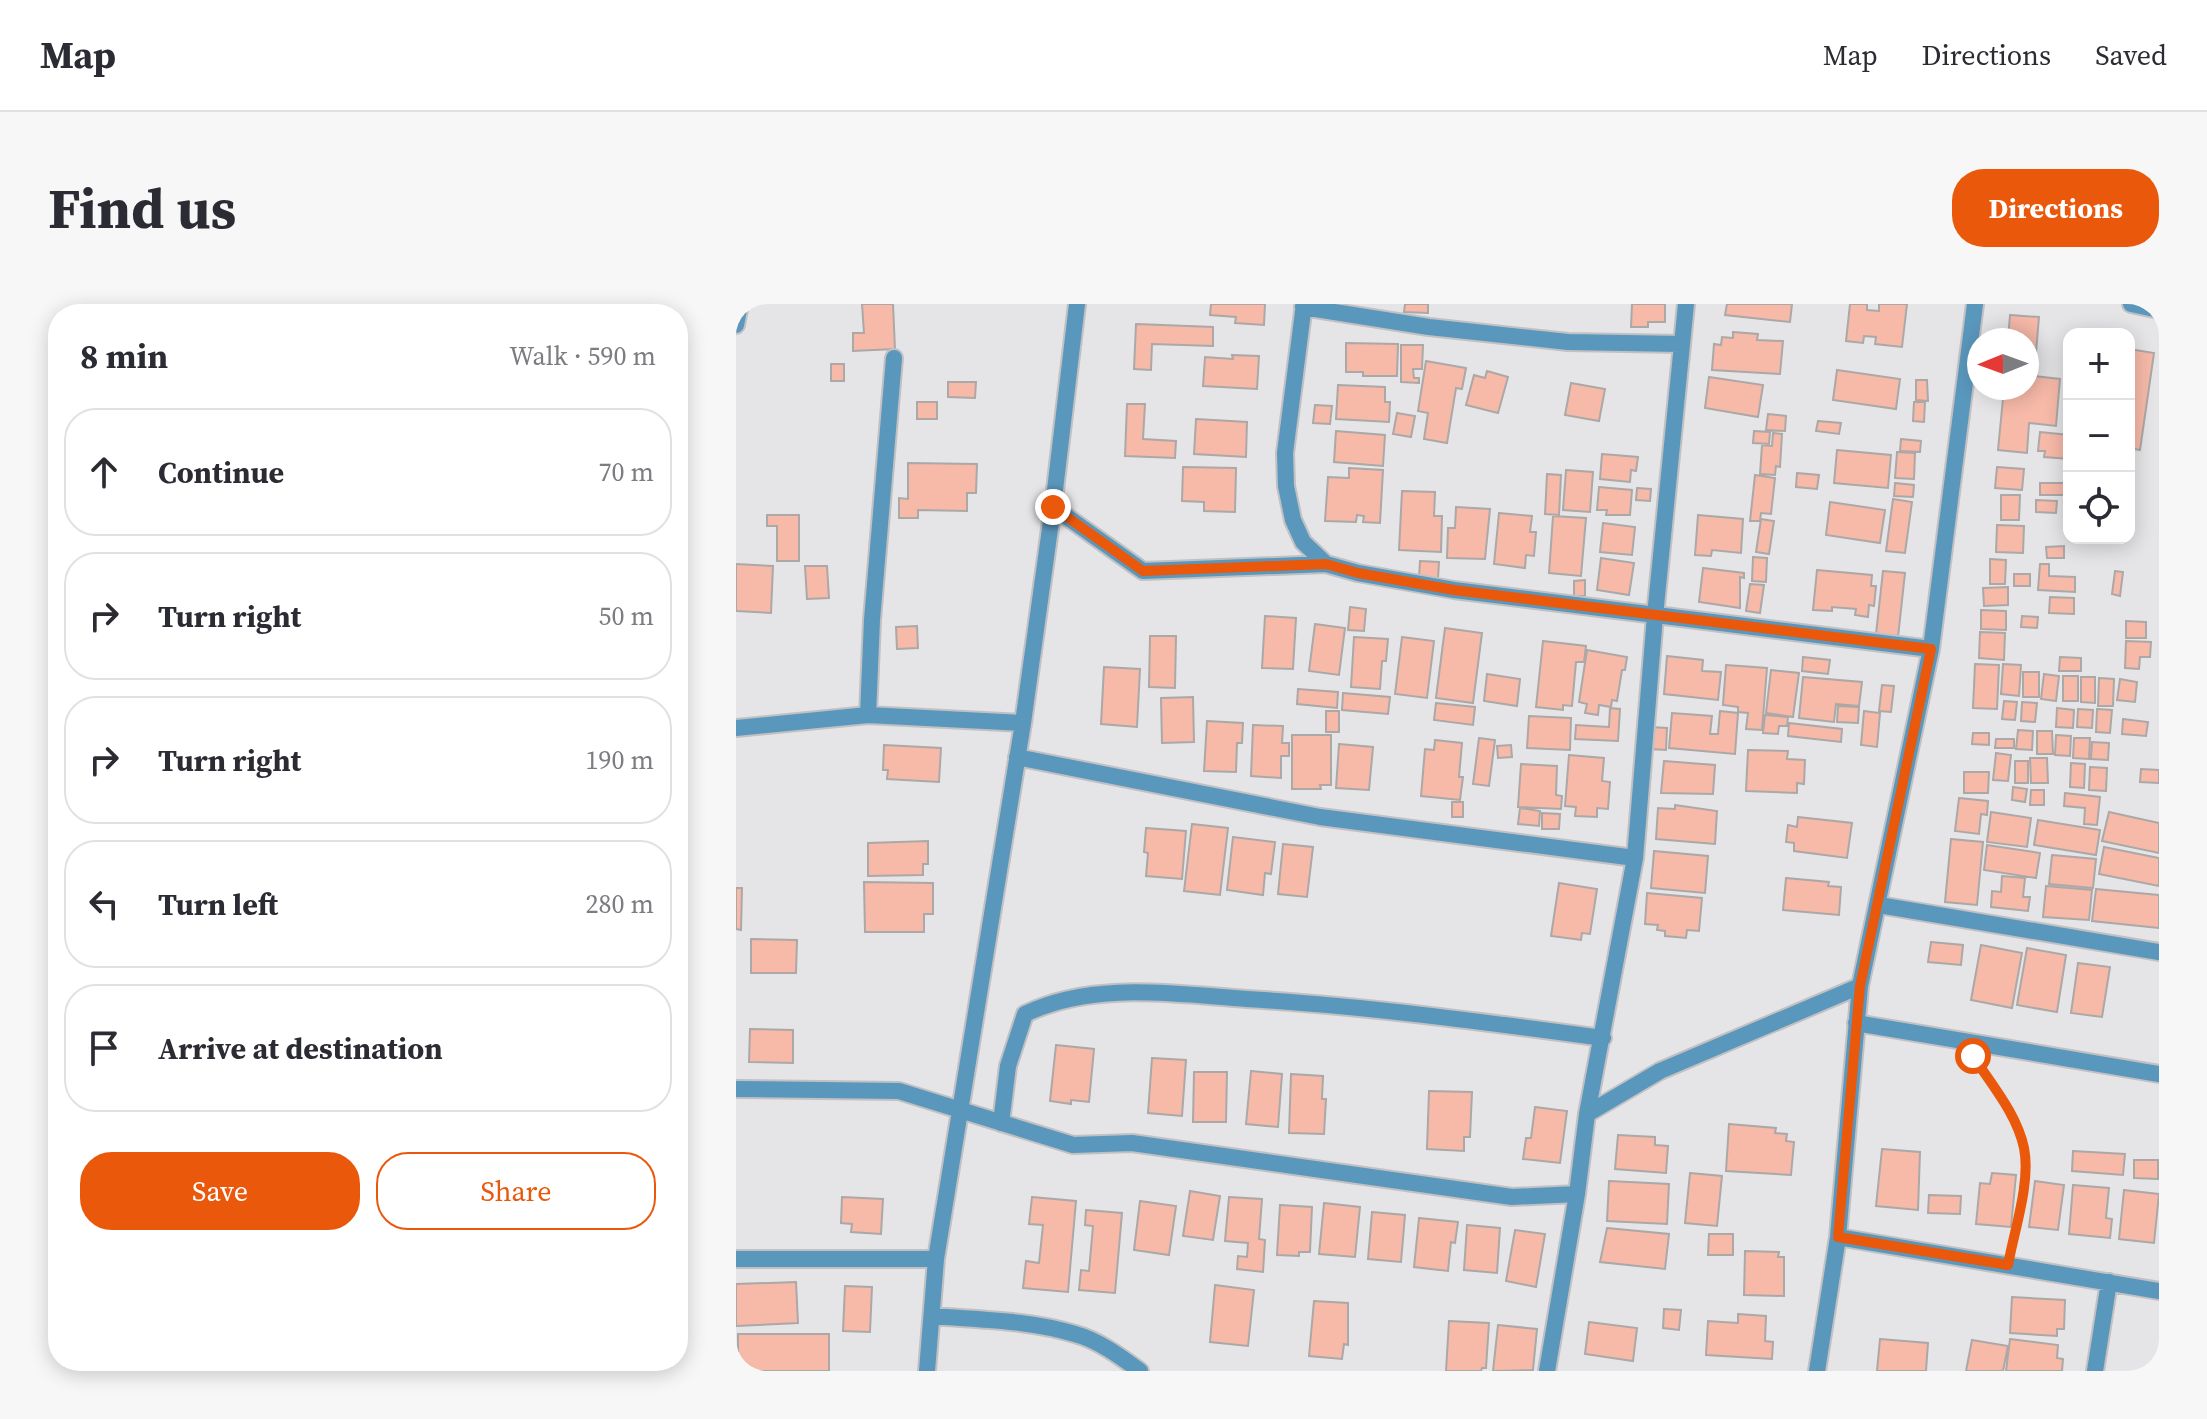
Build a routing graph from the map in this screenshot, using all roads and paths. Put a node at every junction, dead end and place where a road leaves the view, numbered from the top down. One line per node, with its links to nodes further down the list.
1 (740, 304): 8 (street)
2 (1077, 304): 11 (street)
3 (1686, 304): 9 (street)
4 (1975, 304): 14 (street)
5 (2131, 304): 7 (street)
6 (1304, 306): 9 (street); 12 (street)
7 (2159, 310)
8 (736, 325)
9 (1681, 344): 13 (street)
10 (894, 358): 15 (street)
11 (1053, 507): 12 (street); 16 (street)
12 (1326, 564): 13 (street)
13 (1655, 616): 14 (street); 19 (street)
14 (1931, 649): 20 (street)
15 (868, 715): 16 (street); 17 (street)
16 (1023, 723): 18 (street)
17 (736, 728)
18 (1017, 757): 19 (street); 28 (street)
19 (1635, 858): 24 (street)
20 (1879, 905): 21 (street); 22 (street)
21 (2159, 952)
22 (1860, 986): 23 (street); 29 (street)
23 (1856, 1023): 26 (street); 32 (street)
24 (1603, 1038): 29 (street); 30 (street)
25 (1973, 1056): 35 (path)
26 (2159, 1074)
27 (736, 1089): 28 (street)
28 (962, 1111): 30 (street); 34 (street)
29 (1587, 1114): 31 (street)
30 (1001, 1123): 31 (street)
31 (1577, 1194): 41 (street)
32 (1838, 1237): 35 (street); 42 (street)
33 (736, 1259): 34 (street)
34 (936, 1259): 38 (street)
35 (2008, 1265): 36 (street)
36 (2109, 1282): 37 (street); 43 (street)
37 (2159, 1291)
38 (932, 1316): 39 (street); 40 (street)
39 (927, 1371)
40 (1140, 1371)
41 (1547, 1371)
42 (1817, 1371)
43 (2095, 1371)

